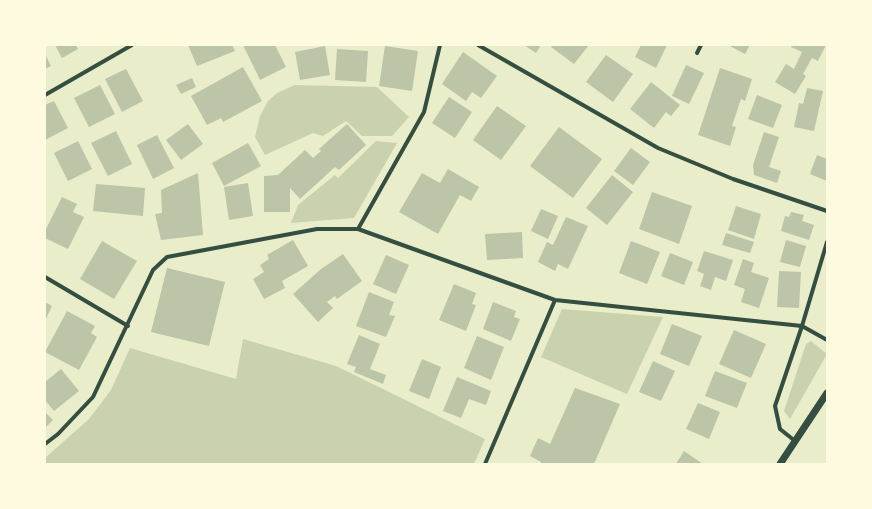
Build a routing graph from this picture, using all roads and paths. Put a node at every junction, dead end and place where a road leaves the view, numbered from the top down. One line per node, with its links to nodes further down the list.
1 (132, 45): 6 (street)
2 (440, 45): 8 (street)
3 (478, 45): 7 (street)
4 (701, 45): 5 (street)
5 (697, 53)
6 (45, 95)
7 (827, 211)
8 (358, 229): 11 (street); 12 (street)
9 (827, 242): 13 (street)
10 (45, 277): 12 (street)
11 (555, 300): 13 (street); 18 (street)
12 (128, 326): 17 (street)
13 (802, 326): 14 (street); 16 (street)
14 (827, 340)
15 (827, 393): 16 (street)
16 (796, 441): 19 (street)
17 (45, 444)
18 (485, 464)
19 (780, 464)

